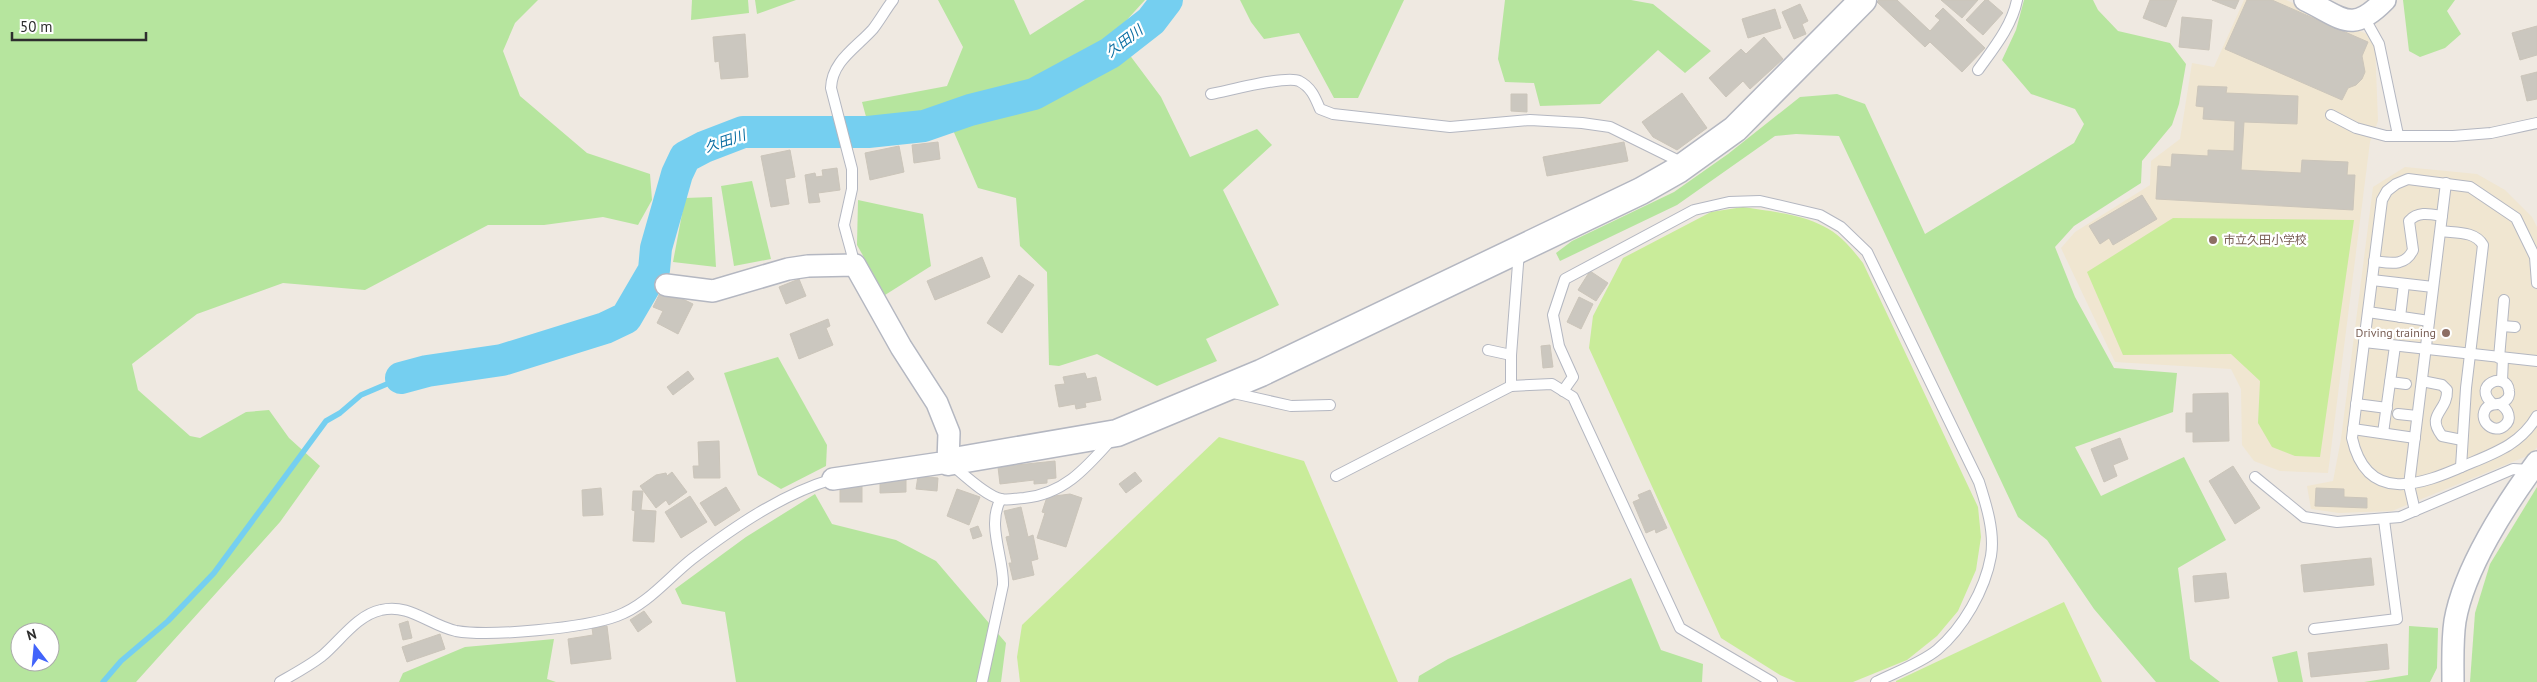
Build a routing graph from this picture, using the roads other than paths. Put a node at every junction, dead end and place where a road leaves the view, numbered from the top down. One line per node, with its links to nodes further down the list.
1 (893, 0): 18 (lane)
2 (1863, 0): 12 (street)
3 (2017, 0): 7 (lane)
4 (2304, 0): 6 (street)
5 (2385, 0): 6 (street)
6 (2365, 18): 11 (lane)
7 (1978, 70)
8 (1211, 94): 12 (lane)
9 (2331, 115): 11 (lane)
10 (2537, 123): 11 (lane)
11 (2398, 136)
12 (1686, 164): 16 (street)
13 (2446, 183): 14 (lane); 17 (lane); 20 (lane)
14 (2442, 216): 15 (lane); 17 (lane)
15 (2441, 231): 23 (lane); 35 (lane)
16 (1519, 249): 34 (lane); 44 (street)
17 (2374, 260): 19 (lane)
18 (855, 265): 22 (street); 58 (street)
19 (2372, 280): 21 (lane); 25 (lane)
20 (2537, 283)
21 (2404, 284): 23 (lane); 26 (lane)
22 (666, 285)
23 (2434, 287): 27 (lane)
24 (2504, 300): 28 (lane)
25 (2368, 312): 26 (lane); 30 (lane)
26 (2400, 317): 27 (lane)
27 (2429, 320): 32 (lane)
28 (2502, 326): 29 (lane); 36 (lane)
29 (2515, 327)
30 (2364, 342): 31 (lane); 47 (lane)
31 (2395, 346): 32 (lane); 40 (lane)
32 (2426, 349): 35 (lane); 38 (lane)
33 (1488, 350): 34 (lane)
34 (1511, 355): 42 (lane)
35 (2470, 355): 36 (lane); 43 (lane)
36 (2501, 358): 37 (lane); 39 (lane)
37 (2537, 361)
38 (2422, 381): 51 (lane); 57 (lane)
39 (2502, 381): 46 (lane); 46 (lane)
40 (2390, 382): 41 (lane); 49 (lane)
41 (2406, 384)
42 (1511, 386): 45 (lane); 61 (lane)
43 (2466, 388): 46 (lane); 57 (lane)
44 (1220, 391): 48 (lane); 54 (street)
45 (1563, 391): 71 (lane); 72 (lane)
46 (2485, 391)
47 (2356, 404): 49 (lane); 53 (lane)
48 (1330, 405)
49 (2386, 408): 55 (lane)
50 (2398, 414): 51 (lane)
51 (2417, 416): 56 (lane)
52 (2537, 416): 60 (lane)
53 (2353, 429): 55 (lane); 64 (lane)
54 (1117, 433): 58 (street); 65 (lane)
55 (2383, 433): 56 (lane)
56 (2415, 438): 64 (lane)
57 (2462, 440): 60 (lane)
58 (948, 462): 63 (street); 65 (lane)
59 (2534, 466): 66 (lane); 73 (street)
60 (2461, 467): 64 (lane)
61 (1336, 476)
62 (2255, 477): 67 (lane)
63 (833, 478): 69 (lane)
64 (2409, 485): 66 (lane)
65 (1000, 500): 70 (lane)
66 (2415, 511): 67 (lane)
67 (2384, 520): 68 (lane)
68 (2314, 629)
69 (280, 682)
70 (982, 682)
71 (1772, 682)
72 (1876, 682)
73 (2452, 682)

